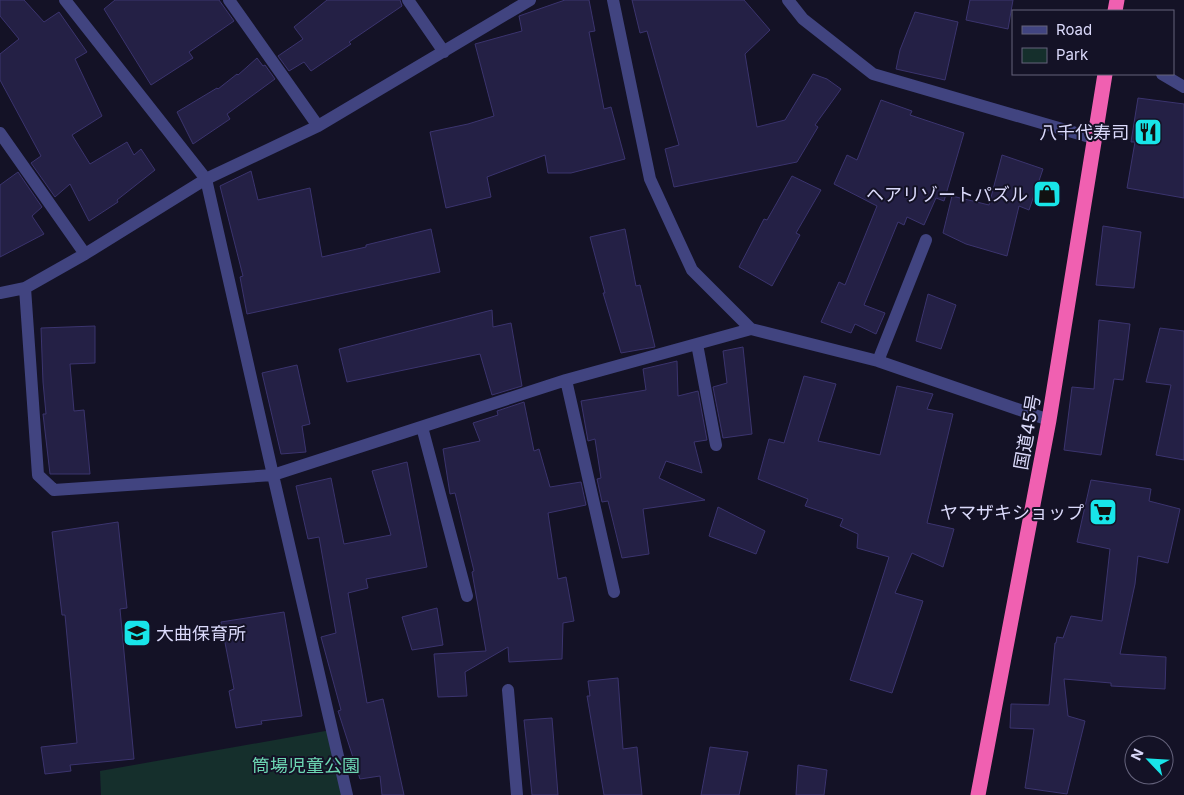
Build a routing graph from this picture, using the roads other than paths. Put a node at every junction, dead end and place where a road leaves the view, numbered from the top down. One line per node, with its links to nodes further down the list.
1 (65, 0): 14 (street)
2 (229, 0): 11 (street)
3 (408, 0): 7 (street)
4 (530, 0): 7 (street)
5 (614, 0): 19 (street)
6 (788, 0): 13 (street)
7 (444, 52): 11 (street)
8 (1105, 75): 13 (highway, 国道45号)
9 (1164, 75): 10 (street)
10 (1184, 87)
11 (318, 126): 14 (street)
12 (0, 133): 16 (street)
13 (1093, 138): 23 (highway, 国道45号)
14 (206, 179): 16 (street); 26 (street)
15 (926, 240): 21 (street)
16 (85, 254): 17 (street)
17 (25, 288): 18 (street); 26 (street)
18 (0, 293)
19 (751, 330): 20 (street); 21 (street)
20 (697, 344): 22 (street); 25 (street)
21 (878, 361): 23 (street)
22 (566, 380): 24 (street); 27 (street)
23 (1049, 420): 32 (highway, 国道45号)
24 (422, 427): 26 (street); 28 (street)
25 (716, 445)
26 (272, 475): 30 (street)
27 (614, 592)
28 (467, 596)
29 (508, 690): 31 (street)
30 (347, 795)
31 (518, 795)
32 (978, 795)

